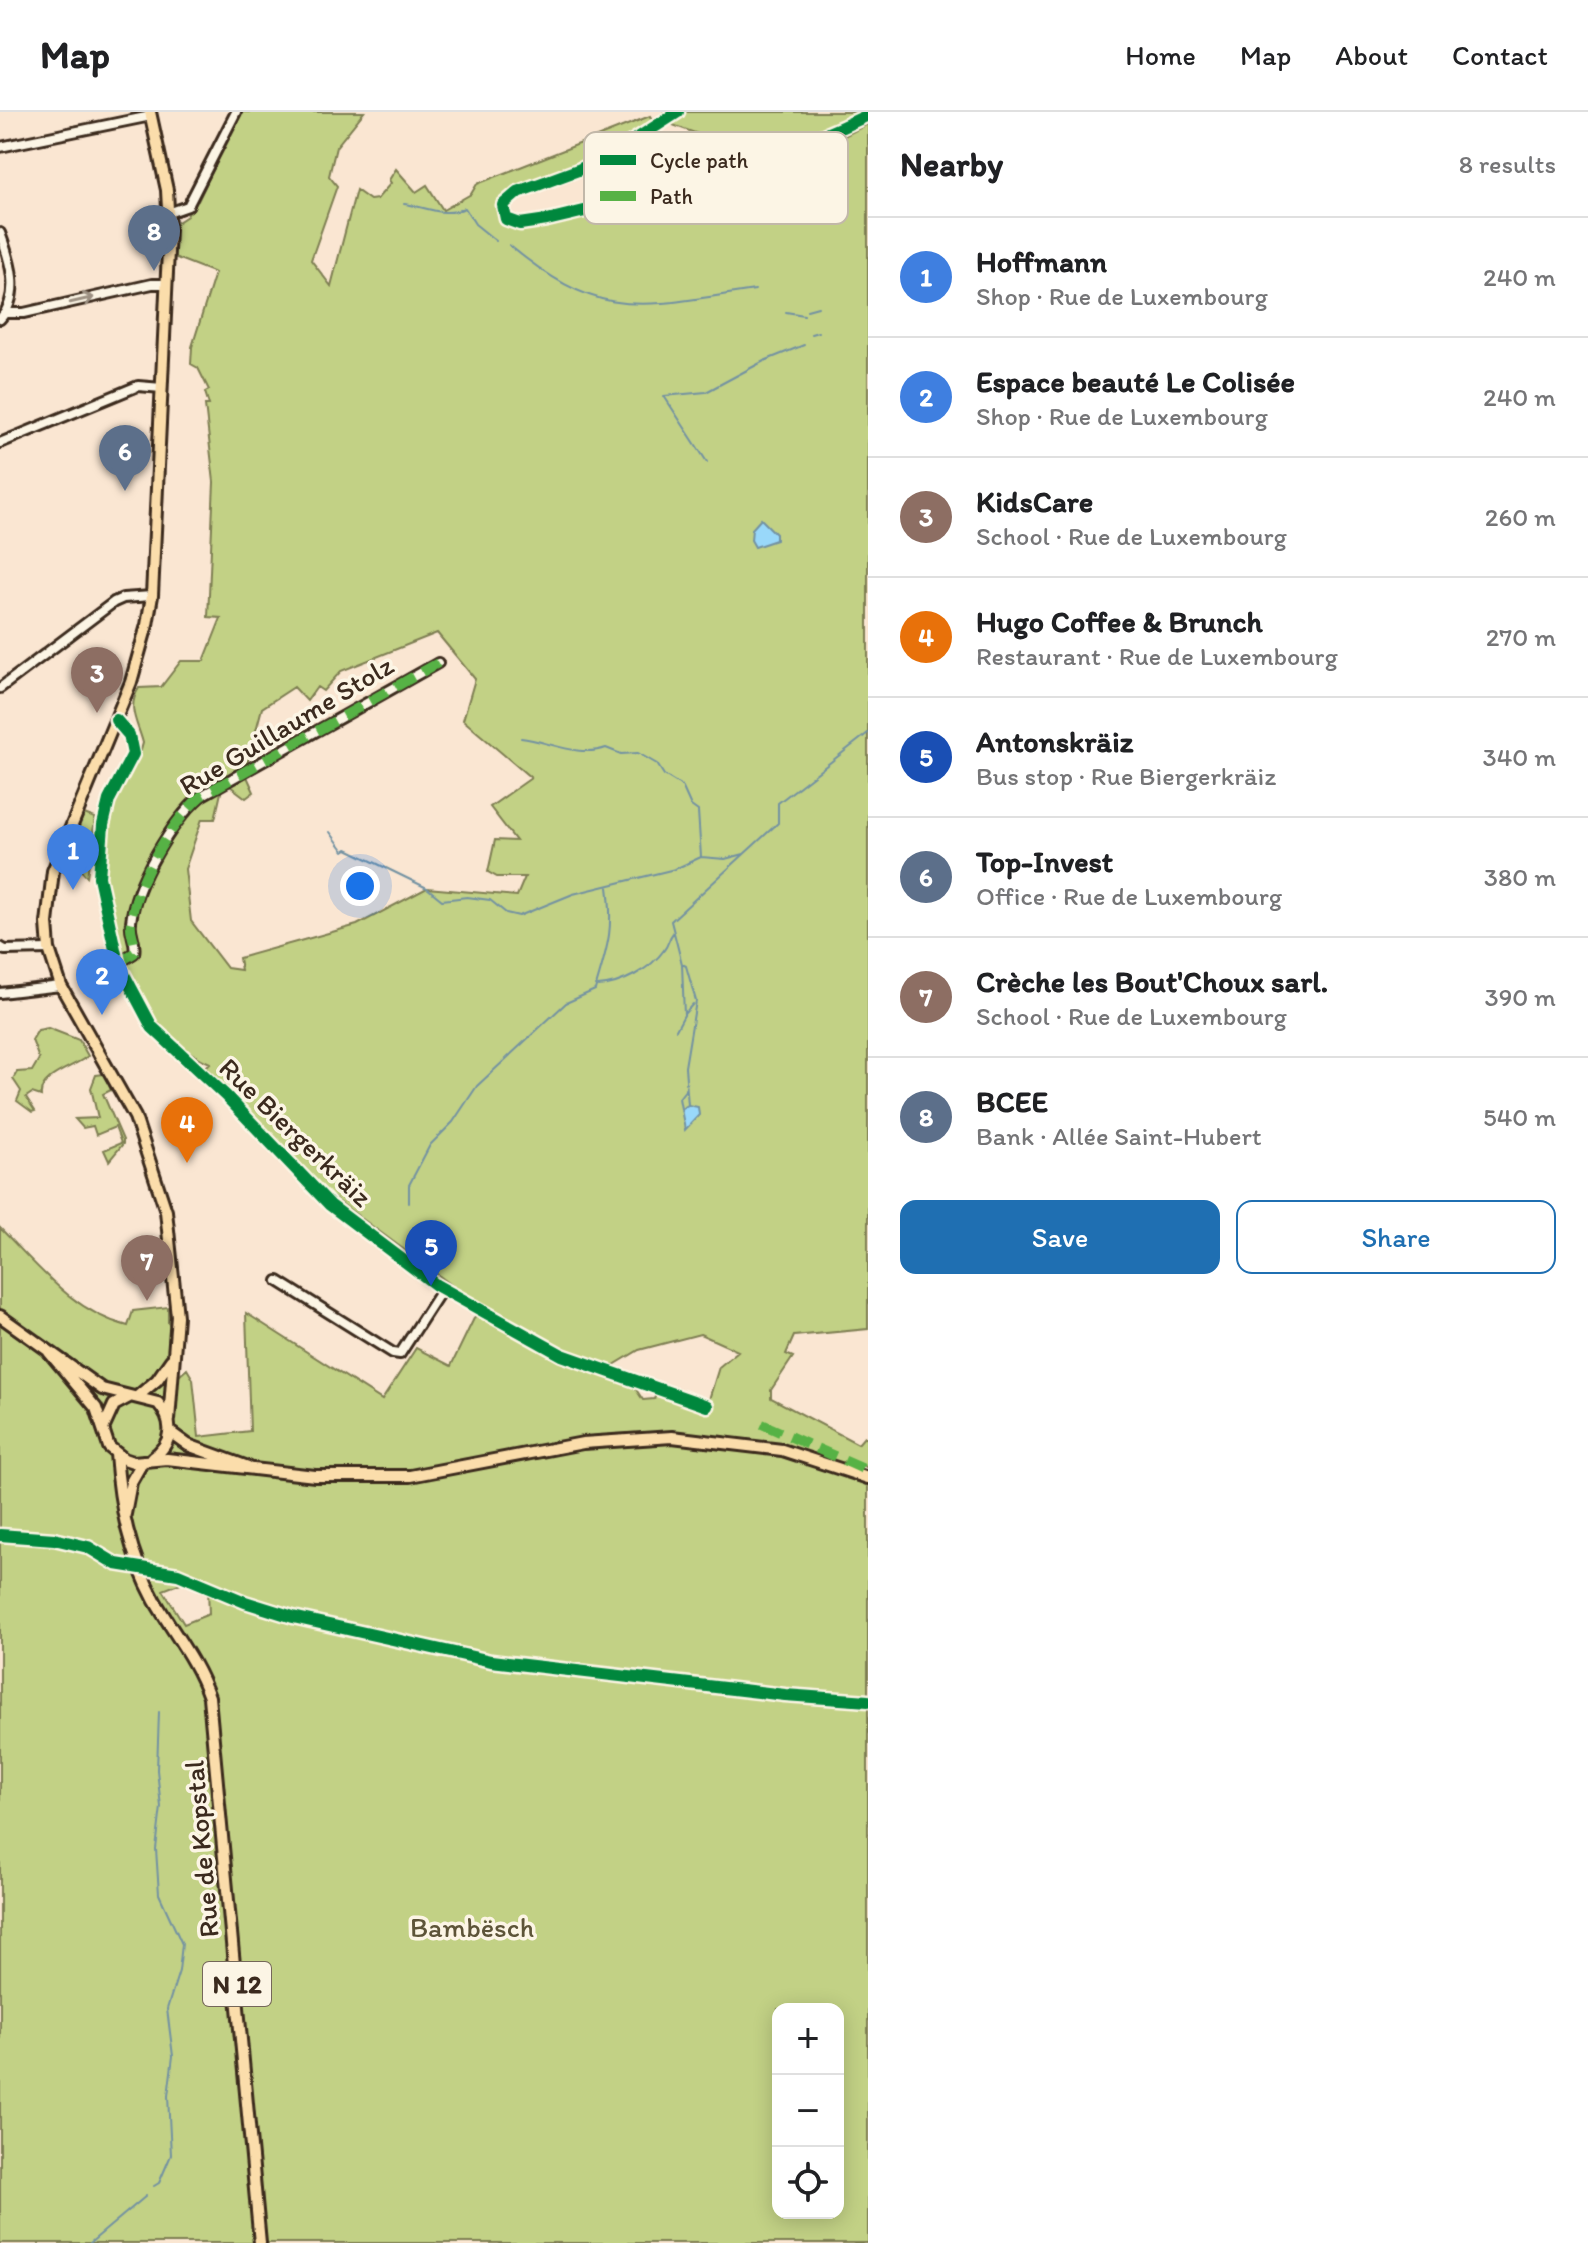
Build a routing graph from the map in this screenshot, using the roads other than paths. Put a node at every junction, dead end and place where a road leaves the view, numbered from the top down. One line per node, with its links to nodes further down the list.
1 (236, 112): 10 (street)
2 (678, 112): 5 (street)
3 (151, 114): 7 (street); 10 (main road)
4 (868, 115): 6 (street)
5 (644, 132)
6 (831, 132)
7 (0, 147)
8 (584, 167): 9 (street)
9 (584, 210)
10 (168, 213): 12 (main road)
11 (0, 234): 13 (street)
12 (167, 284): 13 (street, one-way to 12); 14 (main road)
13 (3, 316)
14 (162, 388): 15 (street); 16 (main road)
15 (0, 443)
16 (152, 596): 18 (street); 19 (main road)
17 (438, 663): 22 (street, Rue Guillaume Stolz)
18 (0, 688)
19 (116, 720): 21 (main road); 22 (street, Rue Biergerkräiz)
20 (0, 947): 21 (street)
21 (49, 949): 23 (main road)
22 (118, 963): 26 (street, Rue Biergerkräiz)
23 (61, 986): 24 (street); 29 (main road)
24 (0, 993)
25 (278, 1281): 26 (street)
26 (442, 1289): 31 (street, Rue Biergerkräiz)
27 (0, 1316): 28 (main road)
28 (49, 1352): 30 (main road); 33 (main road)
29 (172, 1358): 30 (main road); 32 (main road)
30 (134, 1396): 32 (main road); 33 (main road)
31 (707, 1406)
32 (169, 1420): 34 (main road)
33 (104, 1428): 35 (main road)
34 (170, 1432): 36 (main road); 37 (main road)
35 (116, 1454): 36 (main road); 39 (main road, Rue de Kopstal / N 12)
36 (148, 1460): 37 (main road); 39 (main road, Rue de Kopstal / N 12)
37 (255, 1469): 38 (main road)
38 (868, 1478)
39 (124, 1520): 40 (main road, Rue de Kopstal / N 12)
40 (260, 2243)

